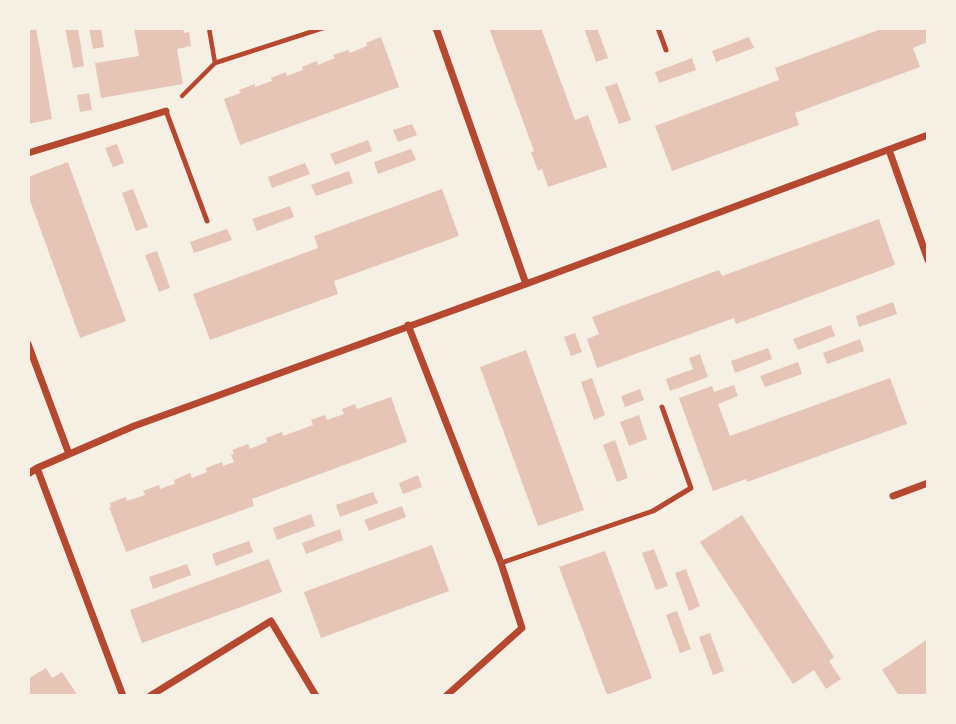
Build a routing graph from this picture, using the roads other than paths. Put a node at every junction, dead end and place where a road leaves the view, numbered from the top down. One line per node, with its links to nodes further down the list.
1 (436, 28): 10 (street)
2 (658, 28): 3 (lane)
3 (666, 50)
4 (166, 111): 7 (street); 8 (lane)
5 (928, 135): 6 (street)
6 (889, 150): 9 (street); 10 (street)
7 (28, 153)
8 (207, 221)
9 (928, 260)
10 (526, 284): 11 (street)
11 (408, 325): 14 (street); 19 (street)
12 (28, 344): 14 (street)
13 (662, 407): 19 (lane)
14 (69, 454): 15 (street)
15 (37, 468): 16 (street); 20 (street)
16 (28, 474)
17 (928, 483): 18 (street)
18 (893, 496)
19 (501, 563): 23 (street)
20 (123, 696)
21 (150, 696): 22 (street)
22 (316, 696)
23 (446, 696)

